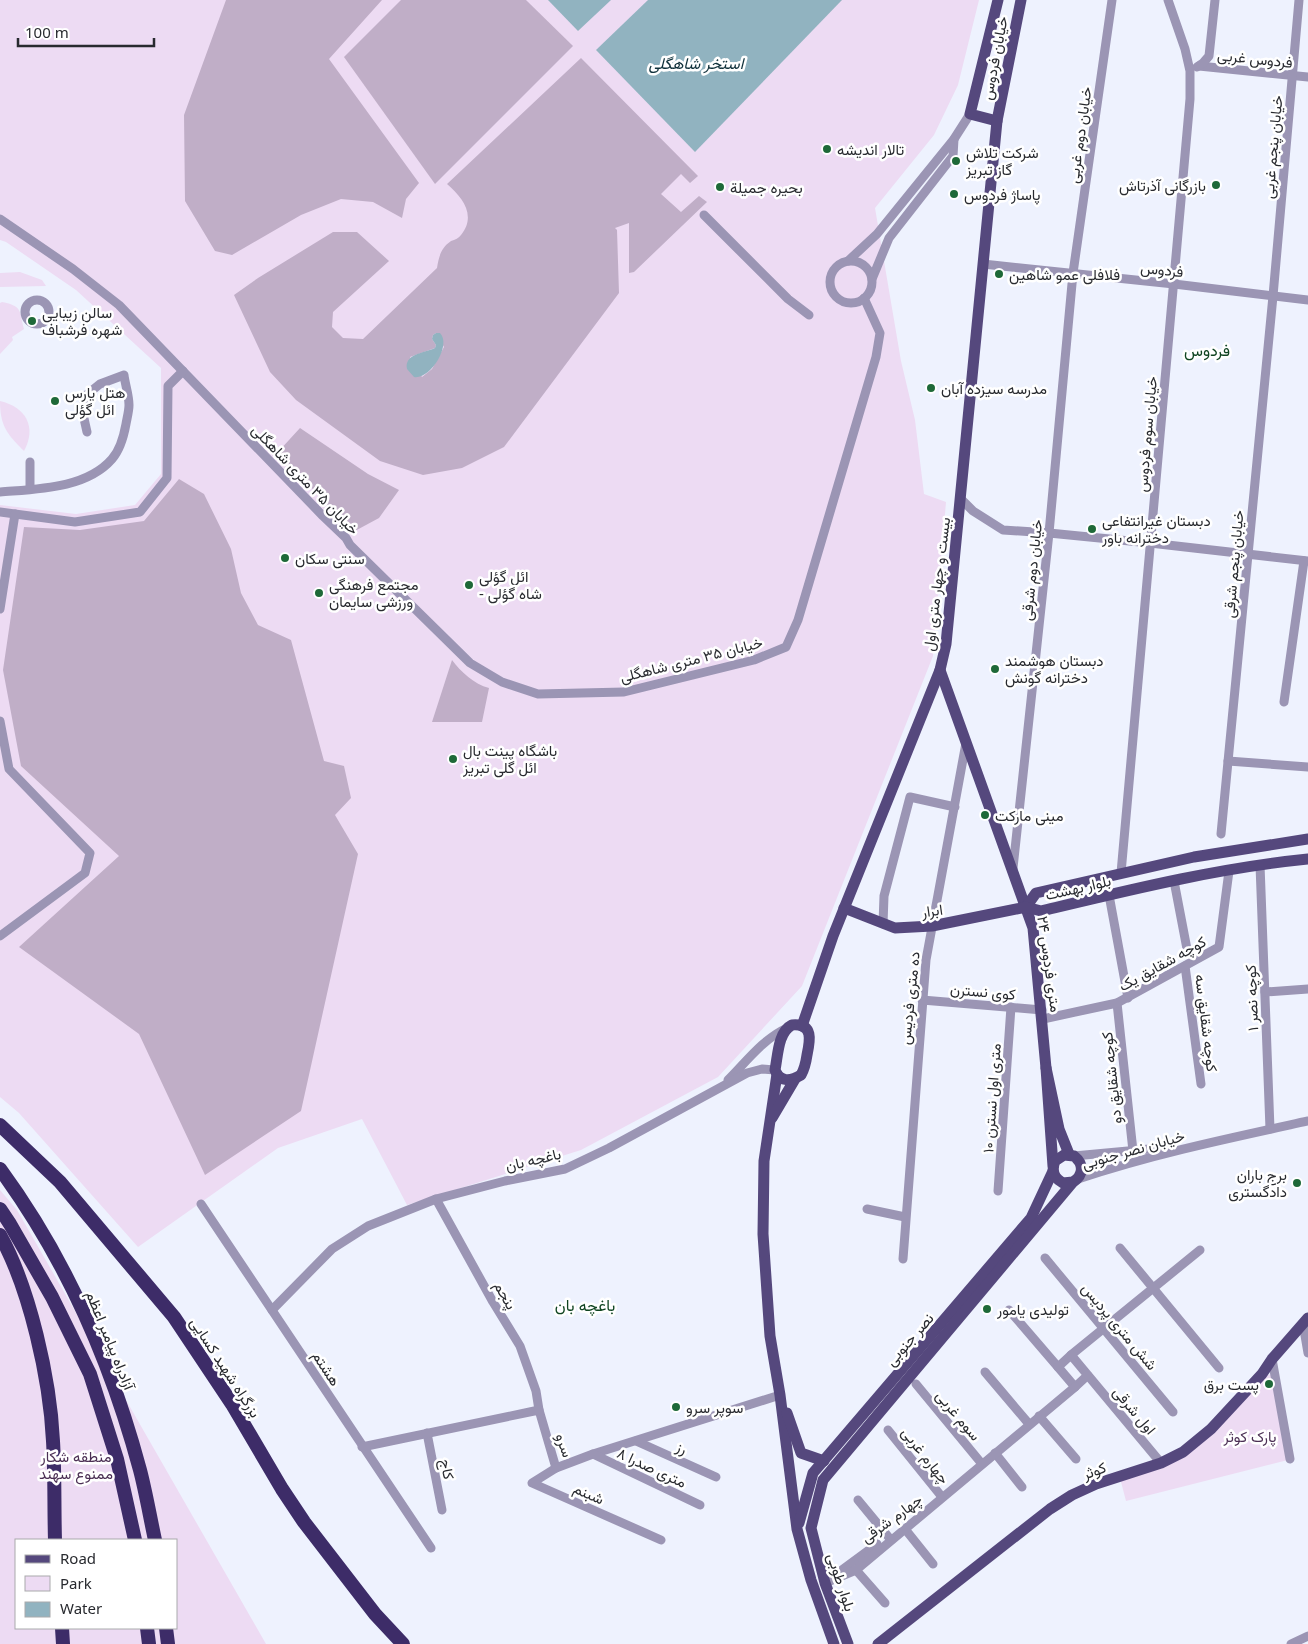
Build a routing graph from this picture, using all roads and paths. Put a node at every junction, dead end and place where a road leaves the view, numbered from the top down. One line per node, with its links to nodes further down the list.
1 (998, 0): 11 (main road, خیابان فردوس)
2 (1021, 0): 12 (main road, خیابان فردوس)
3 (1112, 0): 18 (street, خیابان دوم غربی)
4 (1168, 0): 8 (street, خیابان سوم فردوس)
5 (1215, 0): 7 (street)
6 (1300, 0): 9 (street, خیابان پنجم غربی)
7 (1199, 66): 8 (street); 9 (street, فردوس غربی)
8 (1190, 71): 20 (street, خیابان سوم فردوس)
9 (1292, 76): 10 (street, فردوس غربی); 21 (street, خیابان پنجم غربی)
10 (1308, 77)
11 (970, 114): 12 (main road); 13 (street)
12 (997, 121): 17 (main road, بیست و چهار متری اول)
13 (954, 139): 16 (street); 19 (street)
14 (704, 215): 24 (street)
15 (0, 219): 25 (street, خیابان ۳۵ متری شاهگلی)
16 (848, 261): 19 (street); 22 (street)
17 (983, 264): 18 (street, فردوس); 30 (main road, بیست و چهار متری اول)
18 (1073, 273): 20 (street, فردوس); 33 (street, خیابان دوم شرقی)
19 (872, 279): 22 (street)
20 (1174, 284): 21 (street, فردوس); 34 (street, خیابان سوم فردوس)
21 (1273, 296): 23 (street, فردوس); 35 (street, خیابان پنجم شرقی)
22 (864, 298): 25 (street, خیابان ۳۵ متری شاهگلی)
23 (1308, 300)
24 (809, 315)
25 (183, 371): 32 (street)
26 (87, 432): 28 (street)
27 (30, 462): 28 (street)
28 (30, 489): 29 (street)
29 (0, 492)
30 (961, 498): 33 (street); 40 (main road, بیست و چهار متری اول)
31 (0, 512): 32 (street)
32 (15, 514): 37 (street)
33 (1049, 533): 34 (street); 51 (street, خیابان دوم شرقی)
34 (1150, 543): 35 (street); 53 (street, خیابان سوم فردوس)
35 (1248, 554): 36 (street); 44 (street, خیابان پنجم شرقی)
36 (1306, 561): 41 (street)
37 (2, 579): 38 (street); 39 (street)
38 (0, 590)
39 (0, 609)
40 (940, 670): 43 (main road, ۲۴ متری فردوس); 57 (main road, بیست و چهار متری اول)
41 (1284, 702)
42 (0, 721): 58 (street)
43 (966, 742): 46 (street, ده متری فردیس); 51 (main road, ۲۴ متری فردوس)
44 (1228, 761): 45 (street); 47 (street, خیابان پنجم شرقی)
45 (1308, 767)
46 (954, 807): 59 (street); 60 (street, ده متری فردیس)
47 (1221, 834)
48 (1308, 839): 53 (main road, بلوار بهشت)
49 (1308, 859): 50 (main road, بلوار بهشت)
50 (1260, 865): 52 (main road, بلوار بهشت); 66 (street, کوچه نصر ۱)
51 (1013, 869): 56 (main road, ۲۴ متری فردوس)
52 (1229, 870): 54 (main road, بلوار بهشت); 64 (street, کوچه شقایق یک)
53 (1121, 873): 56 (main road, بلوار بهشت)
54 (1174, 881): 55 (main road, بلوار بهشت); 63 (street)
55 (1109, 894): 56 (main road, بلوار بهشت); 67 (street)
56 (1026, 907): 60 (main road, ابرار); 71 (main road, ۲۴ متری فردوس)
57 (844, 908): 59 (main road, ابرار); 72 (main road, بیست و چهار متری اول)
58 (15, 924): 61 (street); 62 (street)
59 (883, 924): 60 (main road, ابرار)
60 (932, 926): 68 (street, ده متری فردیس)
61 (0, 930)
62 (0, 936)
63 (1187, 949)
64 (1185, 966): 67 (street, کوچه شقایق یک); 77 (street, کوچه شقایق سه)
65 (1308, 989): 66 (street)
66 (1265, 992): 82 (street, کوچه نصر ۱)
67 (1128, 998): 69 (street, کوچه شقایق یک)
68 (922, 1000): 70 (street, کوی نسترن); 94 (street, ده متری فردیس)
69 (1117, 1003): 71 (street, کوچه شقایق یک); 84 (street, کوچه شقایق دو)
70 (1011, 1007): 71 (street, کوی نسترن); 89 (street, ۱۰ متری اول نسترن)
71 (1042, 1014): 74 (main road, ۲۴ متری فردوس)
72 (802, 1026): 73 (main road); 76 (main road)
73 (788, 1028): 75 (main road); 78 (street)
74 (1046, 1068): 85 (main road, ۲۴ متری فردوس); 87 (main road, ۲۴ متری فردوس)
75 (776, 1072): 76 (main road); 78 (street, باغچه بان); 80 (main road)
76 (795, 1079): 80 (main road)
77 (1201, 1084)
78 (722, 1086): 90 (street, باغچه بان)
79 (1308, 1121): 82 (street, خیابان نصر جنوبی)
80 (769, 1123): 114 (main road)
81 (0, 1125): 157 (highway, بزرگراه شهید کسایی)
82 (1270, 1130): 83 (street, خیابان نصر جنوبی)
83 (1196, 1145): 84 (street, خیابان نصر جنوبی); 88 (street, خیابان نصر جنوبی)
84 (1133, 1151): 85 (street, خیابان نصر جنوبی)
85 (1071, 1155): 87 (main road); 88 (main road)
86 (0, 1168): 142 (highway, آزادراه پیامبر اعظم)
87 (1053, 1169): 88 (main road); 127 (main road, نصر جنوبی)
88 (1076, 1181): 137 (main road, نصر جنوبی)
89 (998, 1191)
90 (436, 1199): 101 (street, باغچه بان); 115 (street, پنجم)
91 (201, 1204): 101 (street, هشتم)
92 (0, 1209): 141 (highway)
93 (867, 1209): 94 (street)
94 (905, 1217): 99 (street, ده متری فردیس)
95 (0, 1235): 140 (highway)
96 (1120, 1248): 100 (street)
97 (1200, 1250): 100 (street)
98 (1045, 1258): 104 (street, شش متری پردیس)
99 (903, 1259)
100 (1153, 1288): 104 (street); 109 (street)
101 (272, 1310): 122 (street, هشتم)
102 (1009, 1310): 108 (street)
103 (1305, 1321): 105 (street); 107 (main road, کوثر)
104 (1103, 1328): 106 (street); 116 (street, شش متری پردیس)
105 (1308, 1353)
106 (1071, 1355): 108 (street); 111 (street, اول شرقی)
107 (1272, 1359): 126 (street); 128 (main road, کوثر)
108 (1058, 1367): 113 (street)
109 (1219, 1368)
110 (985, 1372): 118 (street)
111 (1088, 1375): 113 (street); 128 (street, اول شرقی)
112 (916, 1384): 129 (street, سوم غربی)
113 (1074, 1387): 117 (street)
114 (780, 1395): 121 (street, سرو); 127 (main road); 138 (main road, بلوار طوبی)
115 (539, 1410): 120 (street); 130 (street, سرو)
116 (1173, 1412)
117 (1039, 1416): 118 (street); 125 (street)
118 (1029, 1424): 123 (street)
119 (888, 1430): 133 (street, چهارم غربی)
120 (427, 1433): 122 (street); 136 (street, کاج)
121 (636, 1441): 124 (street, سرو); 131 (street, رز)
122 (362, 1447): 145 (street, هشتم)
123 (995, 1453): 129 (street); 132 (street)
124 (593, 1454): 130 (street, سرو); 135 (street, ۸ متری صدرا)
125 (1076, 1459)
126 (1290, 1459)
127 (824, 1461): 138 (main road, نصر جنوبی)
128 (1162, 1463): 160 (main road, کوثر)
129 (982, 1464): 133 (street)
130 (556, 1468): 143 (street, شبنم)
131 (716, 1477)
132 (1022, 1487)
133 (945, 1495): 139 (street); 148 (street, چهارم شرقی)
134 (858, 1500): 144 (street)
135 (700, 1505)
136 (442, 1510)
137 (811, 1528): 148 (main road, بلوار طوبی)
138 (797, 1529): 158 (main road, بلوار طوبی)
139 (905, 1529): 144 (street); 146 (street)
140 (55, 1539)
141 (135, 1539)
142 (155, 1539)
143 (661, 1540)
144 (891, 1540): 147 (street)
145 (431, 1548)
146 (933, 1564)
147 (856, 1570): 148 (street); 149 (street)
148 (825, 1583): 159 (main road, بلوار طوبی)
149 (886, 1602)
150 (62, 1629): 154 (highway)
151 (147, 1629): 155 (highway)
152 (166, 1629): 156 (highway)
153 (1308, 1636): 161 (street)
154 (63, 1644)
155 (149, 1644)
156 (168, 1644)
157 (403, 1644)
158 (834, 1644)
159 (848, 1644)
160 (878, 1644)
161 (1291, 1644)

